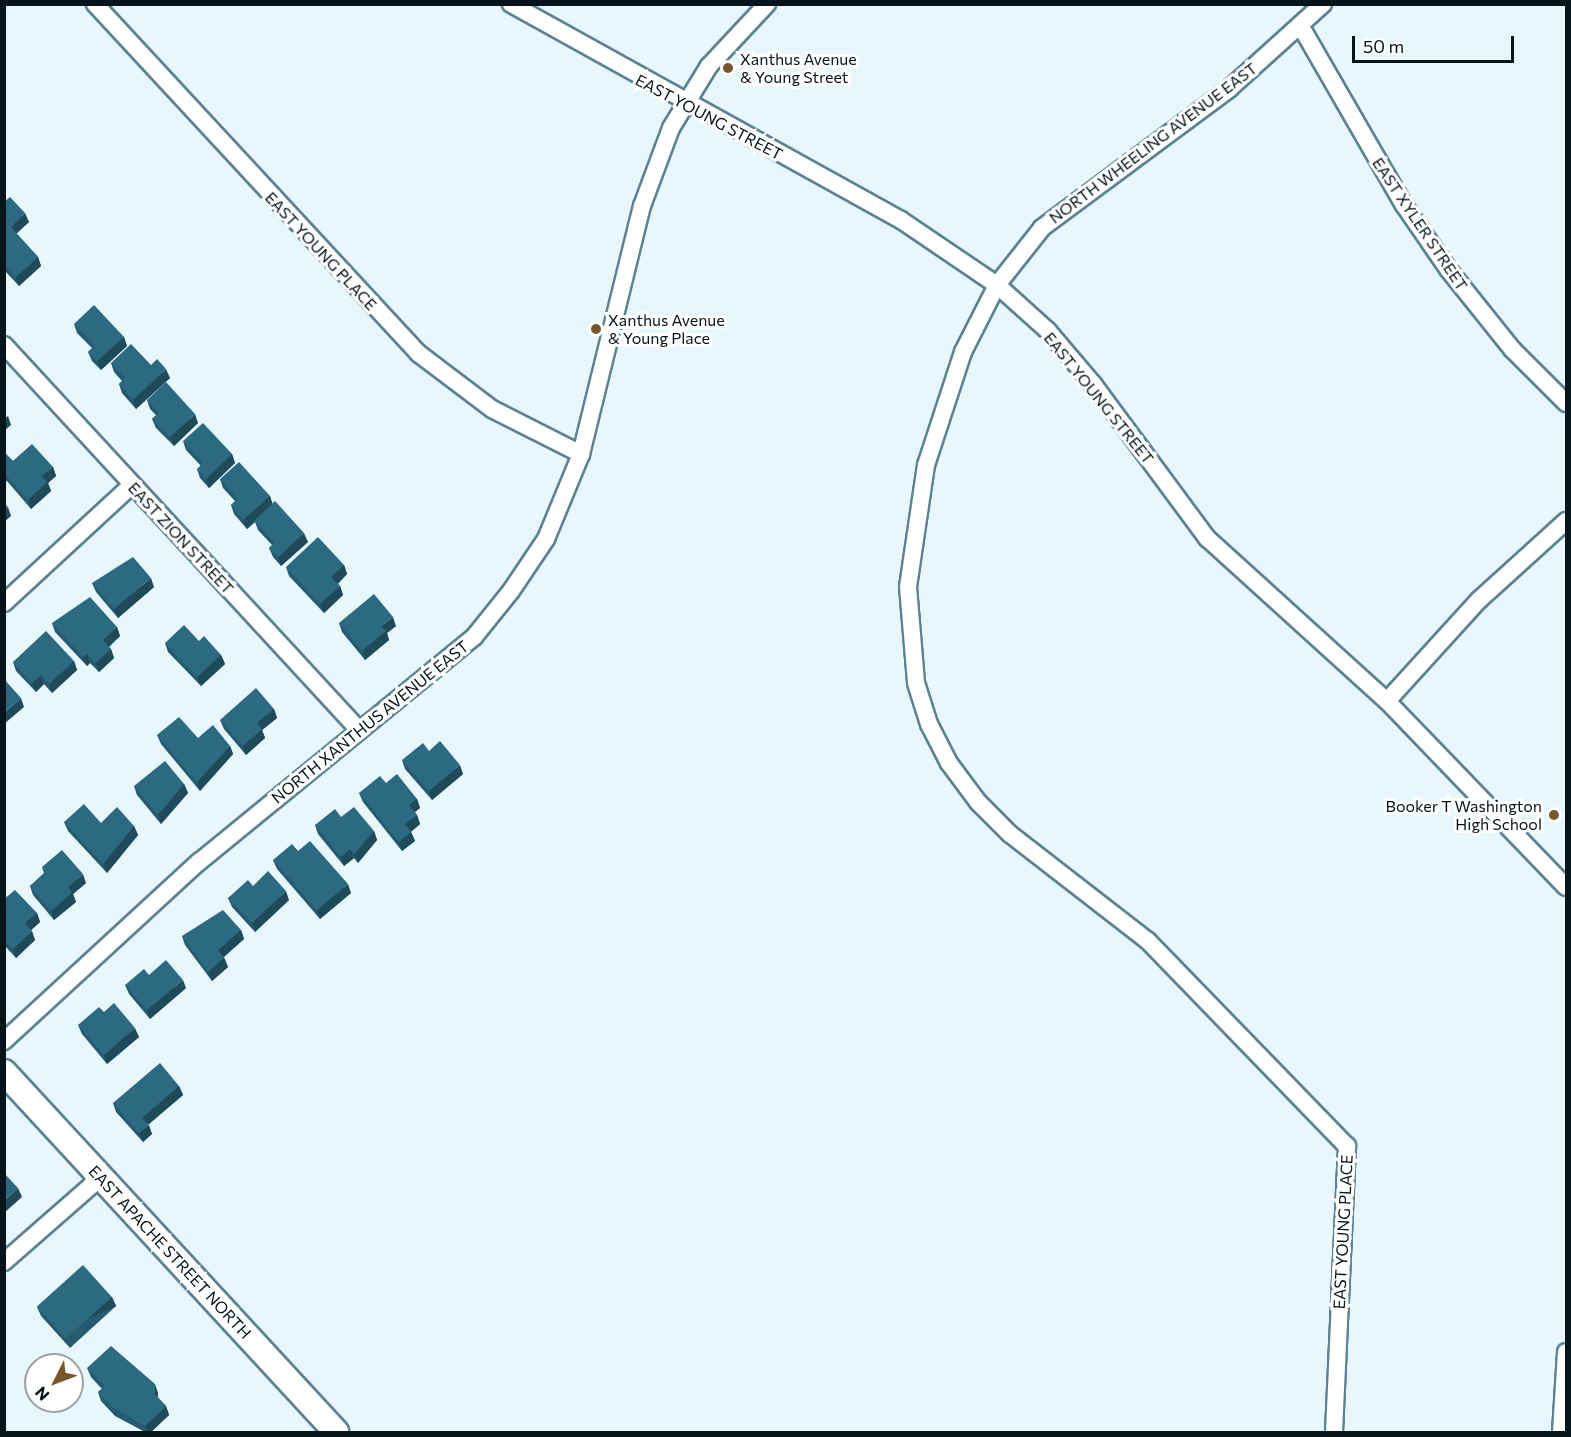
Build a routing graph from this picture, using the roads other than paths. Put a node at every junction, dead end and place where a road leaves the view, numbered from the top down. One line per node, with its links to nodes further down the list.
1 (95, 4): 10 (street, EAST YOUNG PLACE)
2 (511, 4): 6 (street, EAST YOUNG STREET)
3 (767, 4): 6 (street, NORTH XANTHUS AVENUE EAST)
4 (1323, 4): 5 (street, NORTH WHEELING AVENUE EAST)
5 (1300, 25): 7 (street, NORTH WHEELING AVENUE EAST); 9 (street, EAST XYLER STREET)
6 (683, 104): 7 (street, EAST YOUNG STREET); 10 (street, NORTH XANTHUS AVENUE EAST)
7 (997, 285): 14 (street, EAST YOUNG STREET); 17 (street, NORTH WHEELING AVENUE EAST)
8 (4, 345): 11 (street, EAST ZION STREET)
9 (1566, 403)
10 (581, 454): 15 (street, NORTH XANTHUS AVENUE EAST)
11 (132, 485): 13 (street); 15 (street, EAST ZION STREET)
12 (1566, 521): 14 (street)
13 (4, 603)
14 (1387, 701): 16 (street, EAST YOUNG STREET)
15 (359, 730): 18 (street, NORTH XANTHUS AVENUE EAST)
16 (1566, 887)
17 (1245, 1037): 24 (street, EAST YOUNG PLACE)
18 (4, 1041)
19 (4, 1072): 20 (main road, EAST APACHE STREET NORTH)
20 (101, 1177): 21 (street); 23 (main road, EAST APACHE STREET NORTH)
21 (4, 1262)
22 (1566, 1352): 25 (street)
23 (336, 1432)
24 (1334, 1432)
25 (1561, 1432)

